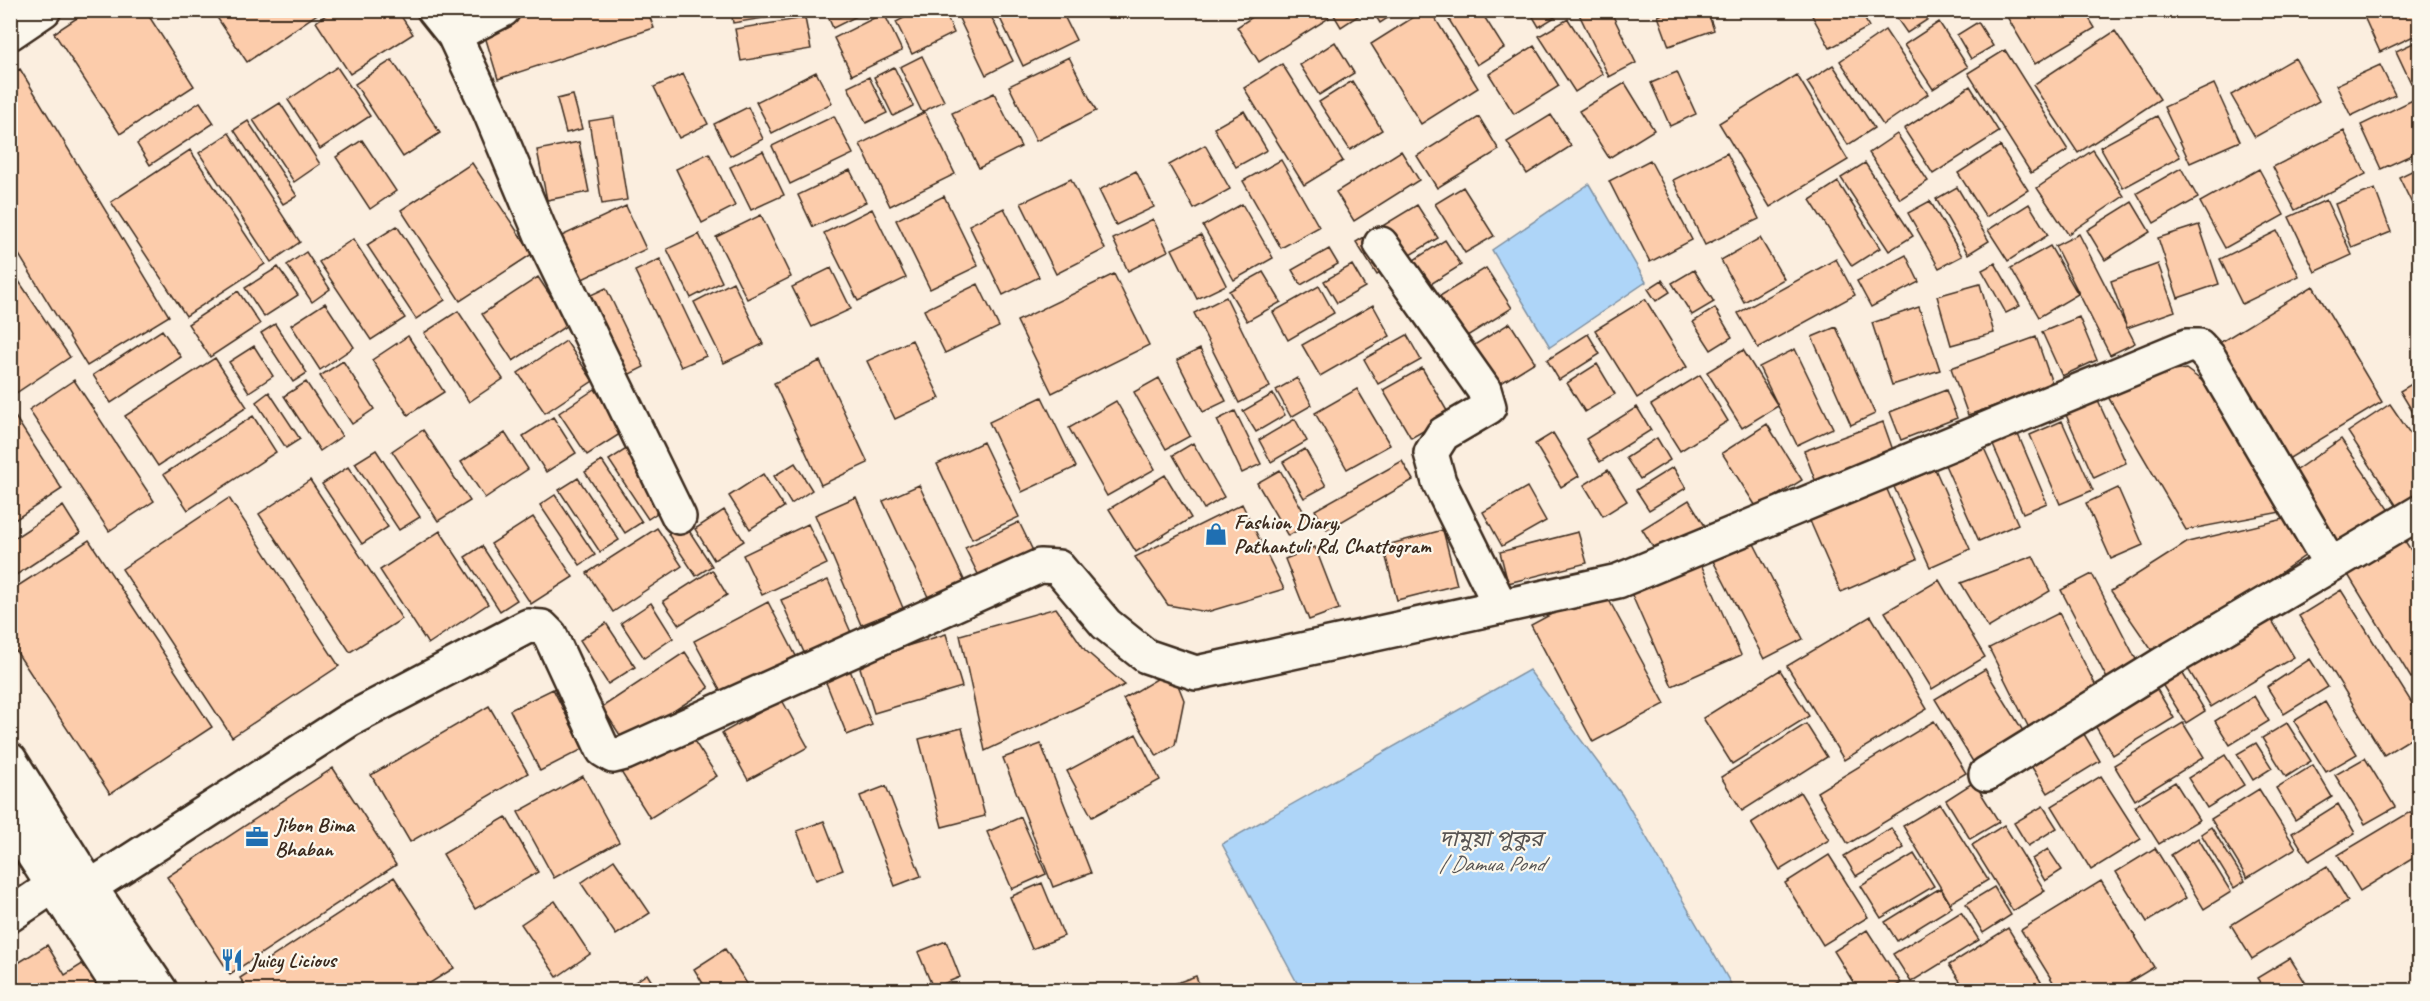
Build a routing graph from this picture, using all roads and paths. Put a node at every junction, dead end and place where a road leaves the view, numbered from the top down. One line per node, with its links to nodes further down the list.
1 (37, 10): 5 (main road)
2 (44, 10): 5 (main road)
3 (503, 10): 4 (main road)
4 (444, 23): 8 (main road)
5 (10, 31)
6 (1380, 244): 10 (main road)
7 (2420, 512): 9 (main road)
8 (679, 517)
9 (2331, 565): 10 (main road); 12 (main road)
10 (1501, 607): 15 (main road)
11 (10, 760): 15 (main road)
12 (1986, 774)
13 (10, 819): 14 (main road)
14 (53, 886): 16 (main road); 17 (main road)
15 (90, 887): 18 (main road)
16 (10, 915)
17 (121, 990)
18 (160, 990)

